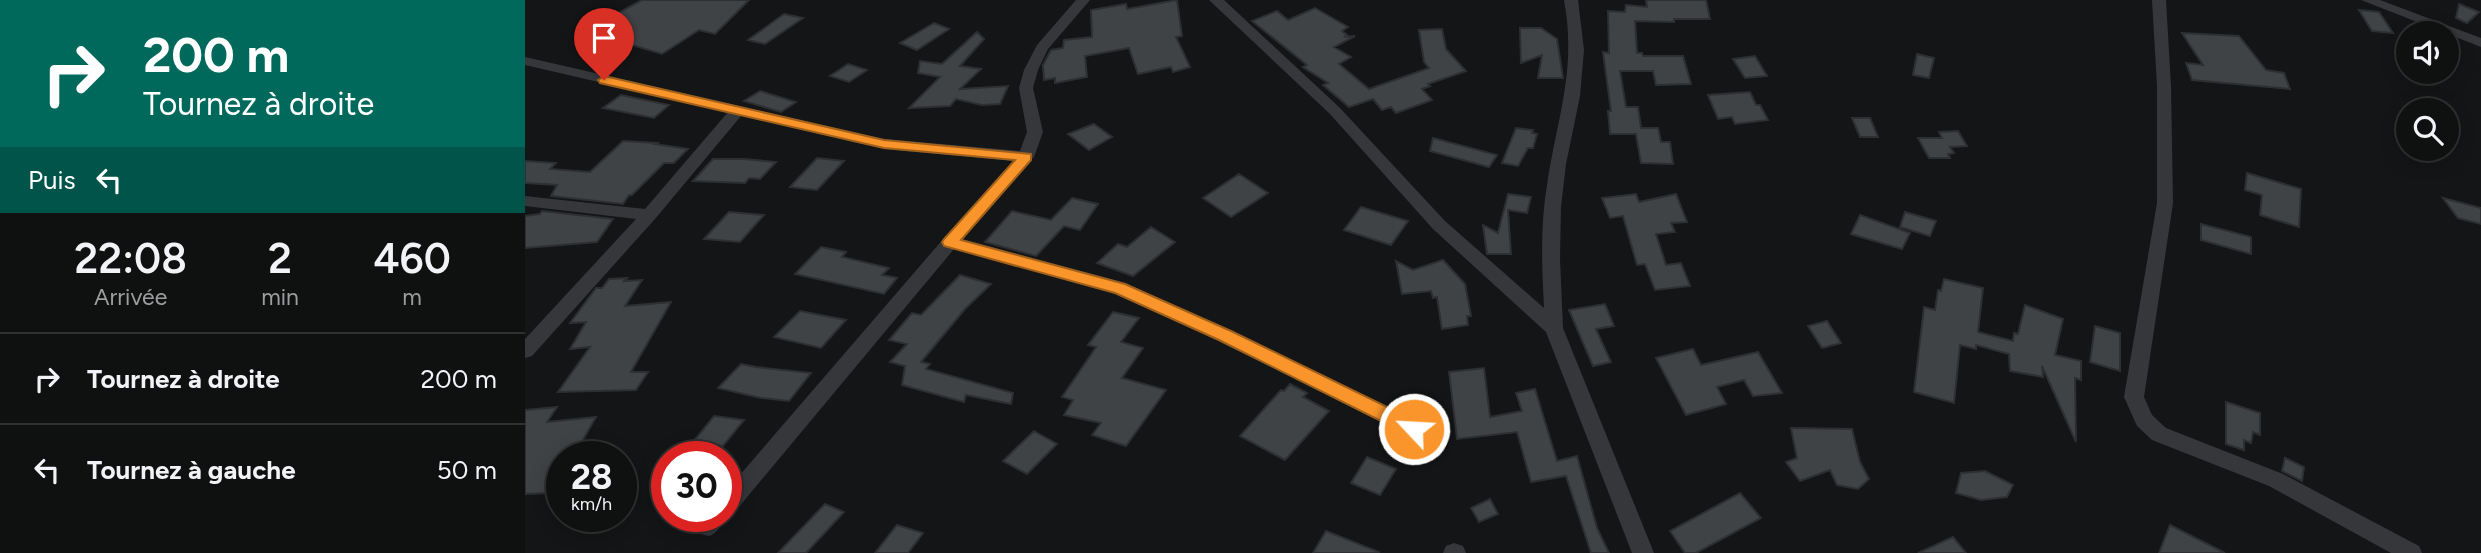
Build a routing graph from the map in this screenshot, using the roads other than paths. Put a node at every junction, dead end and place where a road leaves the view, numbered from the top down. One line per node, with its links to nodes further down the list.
1 (1083, 0): 9 (street)
2 (1216, 0): 13 (street)
3 (1571, 0): 13 (street)
4 (2159, 0): 18 (street)
5 (2368, 0): 6 (street)
6 (2481, 43)
7 (525, 61): 8 (street)
8 (736, 112): 9 (street); 11 (street)
9 (1026, 157): 12 (street)
10 (525, 201): 11 (street)
11 (649, 215): 14 (street)
12 (950, 242): 15 (street); 16 (street)
13 (1554, 328): 17 (street)
14 (525, 351)
15 (1414, 429)
16 (742, 488)
17 (1643, 553)
18 (2411, 553)

